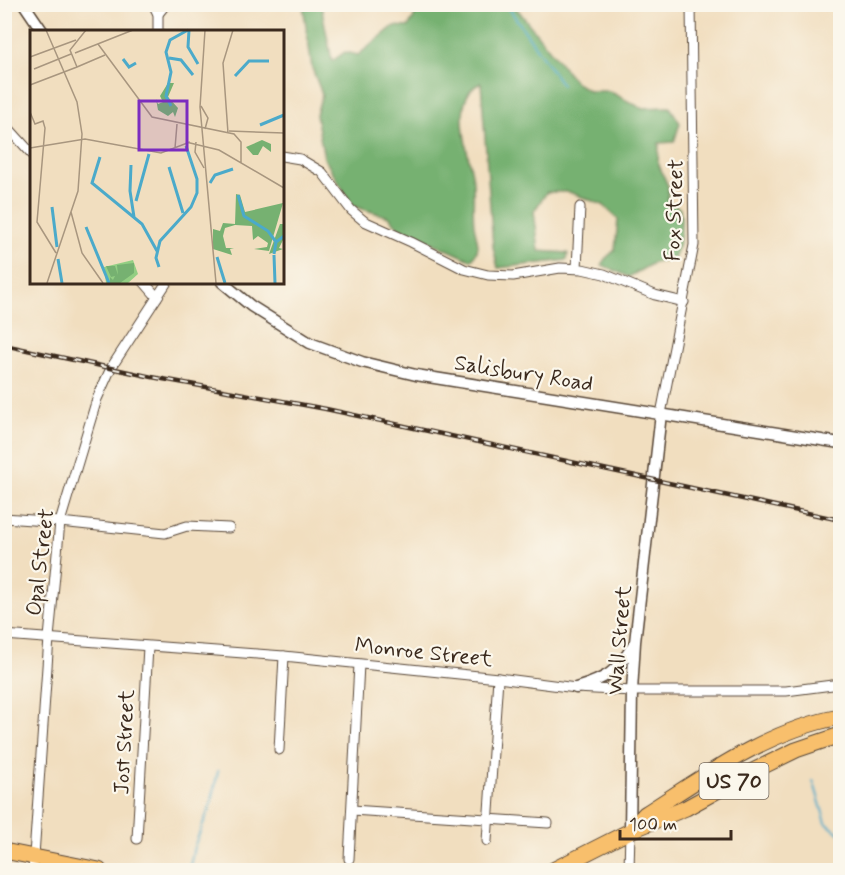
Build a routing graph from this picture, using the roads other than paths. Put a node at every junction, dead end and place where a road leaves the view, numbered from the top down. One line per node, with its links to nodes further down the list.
1 (24, 4): 6 (street)
2 (153, 4): 5 (street)
3 (166, 4): 5 (street)
4 (691, 4): 17 (street, Fox Street)
5 (158, 14): 7 (street)
6 (42, 30)
7 (158, 30)
8 (4, 123): 9 (street)
9 (30, 152)
10 (284, 156): 12 (street)
11 (580, 207): 12 (street)
12 (577, 268): 17 (street)
13 (146, 284): 16 (street)
14 (166, 284): 16 (street, Opal Street)
15 (224, 284): 18 (street, Salisbury Road)
16 (157, 297): 21 (street, Opal Street)
17 (684, 302): 18 (street, Fox Street)
18 (661, 414): 19 (street, Salisbury Road); 25 (street, Wall Street)
19 (840, 443)
20 (4, 518): 21 (street)
21 (60, 522): 22 (street); 24 (street, Opal Street)
22 (229, 528)
23 (4, 635): 24 (street, Monroe Street)
24 (49, 638): 26 (street, Monroe Street); 44 (street, Opal Street)
25 (635, 642): 31 (street); 32 (street, Wall Street)
26 (148, 646): 27 (street, Monroe Street); 40 (street, Jost Street)
27 (284, 656): 28 (street, Monroe Street); 35 (street)
28 (358, 664): 29 (street, Monroe Street); 36 (street)
29 (498, 678): 31 (street, Monroe Street); 37 (street)
30 (840, 684): 32 (street, Monroe Street)
31 (576, 688): 32 (street, Monroe Street)
32 (632, 691): 39 (street, Wall Street)
33 (840, 717): 39 (highway, US 70)
34 (840, 735): 39 (highway, US 70)
35 (279, 750)
36 (352, 810): 37 (street); 43 (street)
37 (489, 819): 38 (street); 41 (street)
38 (548, 823)
39 (630, 831): 46 (highway, US 70); 47 (street, Wall Street)
40 (136, 839)
41 (487, 841)
42 (4, 851): 44 (highway)
43 (349, 859)
44 (34, 863): 45 (highway)
45 (99, 870)
46 (553, 870)
47 (628, 870)

